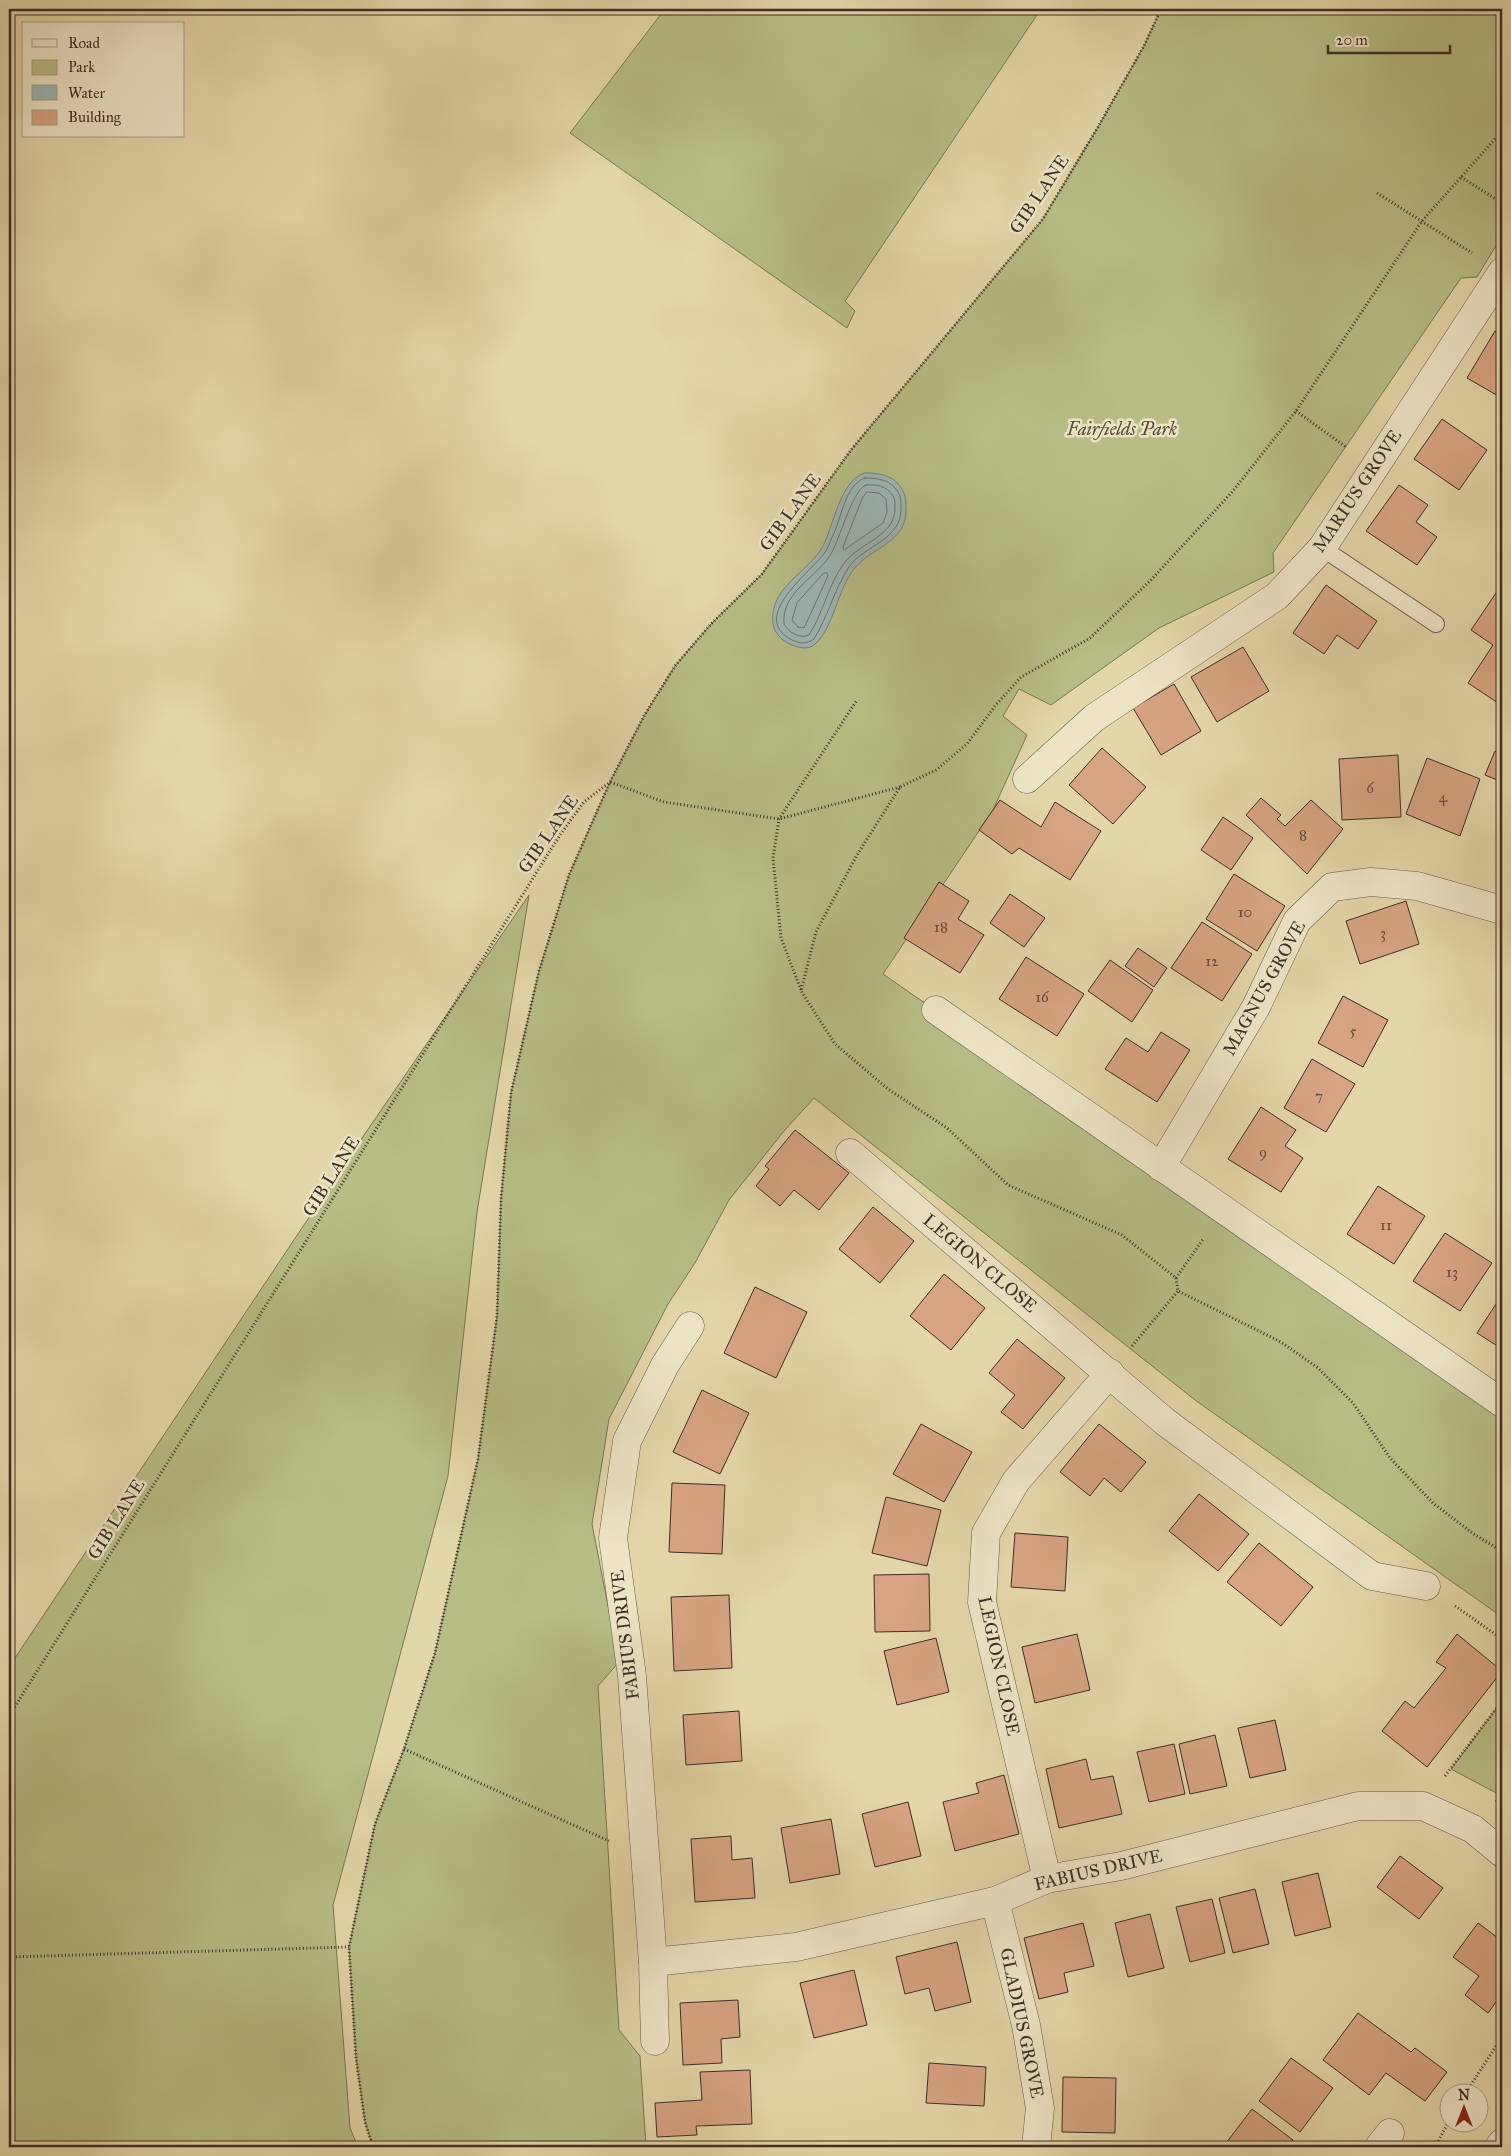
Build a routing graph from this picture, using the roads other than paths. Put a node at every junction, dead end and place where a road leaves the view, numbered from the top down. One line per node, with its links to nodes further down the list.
1 (1502, 272): 2 (street, MARIUS GROVE)
2 (1322, 548): 3 (lane); 4 (street, MARIUS GROVE)
3 (1436, 624)
4 (1027, 779)
5 (1502, 910): 8 (street, MAGNUS GROVE)
6 (936, 1010): 8 (street)
7 (850, 1153): 10 (street, LEGION CLOSE)
8 (1161, 1167): 11 (street)
9 (690, 1326): 16 (street, FABIUS DRIVE)
10 (1110, 1373): 12 (street, LEGION CLOSE); 14 (street, LEGION CLOSE)
11 (1502, 1403)
12 (1426, 1586)
13 (1502, 1853): 14 (street, FABIUS DRIVE)
14 (1047, 1879): 15 (street, FABIUS DRIVE)
15 (995, 1901): 16 (street, FABIUS DRIVE); 19 (street, GLADIUS GROVE)
16 (654, 1962): 17 (street, FABIUS DRIVE)
17 (655, 2041)
18 (1502, 2143): 20 (street)
19 (1036, 2147)
20 (1499, 2147)

